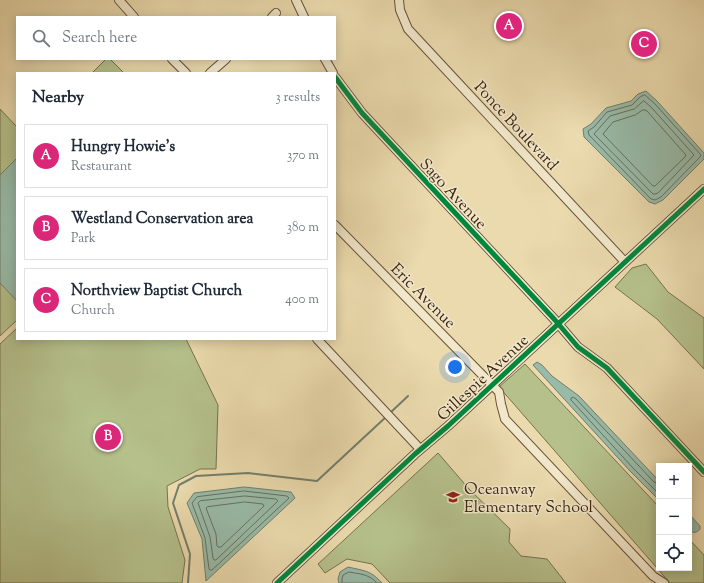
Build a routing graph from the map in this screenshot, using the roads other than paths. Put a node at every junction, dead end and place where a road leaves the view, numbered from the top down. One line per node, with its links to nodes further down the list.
1 (118, 0): 4 (street)
2 (296, 0): 5 (street)
3 (399, 0): 15 (street, Ponce Boulevard)
4 (133, 16)
5 (304, 16)
6 (173, 60): 9 (street)
7 (225, 60): 10 (street)
8 (326, 60): 11 (street, Sago Avenue)
9 (185, 72)
10 (211, 72)
11 (332, 72)
12 (336, 79): 16 (street, Sago Avenue)
13 (704, 189): 15 (street, Gillespie Avenue)
14 (336, 226): 18 (street, Eric Avenue)
15 (625, 262): 16 (street, Gillespie Avenue)
16 (558, 323): 18 (street, Gillespie Avenue); 20 (street, Sago Avenue)
17 (318, 340): 19 (street)
18 (493, 385): 19 (street, Gillespie Avenue); 22 (street)
19 (420, 449): 21 (street, Gillespie Avenue)
20 (704, 472)
21 (277, 583)
22 (664, 583)

